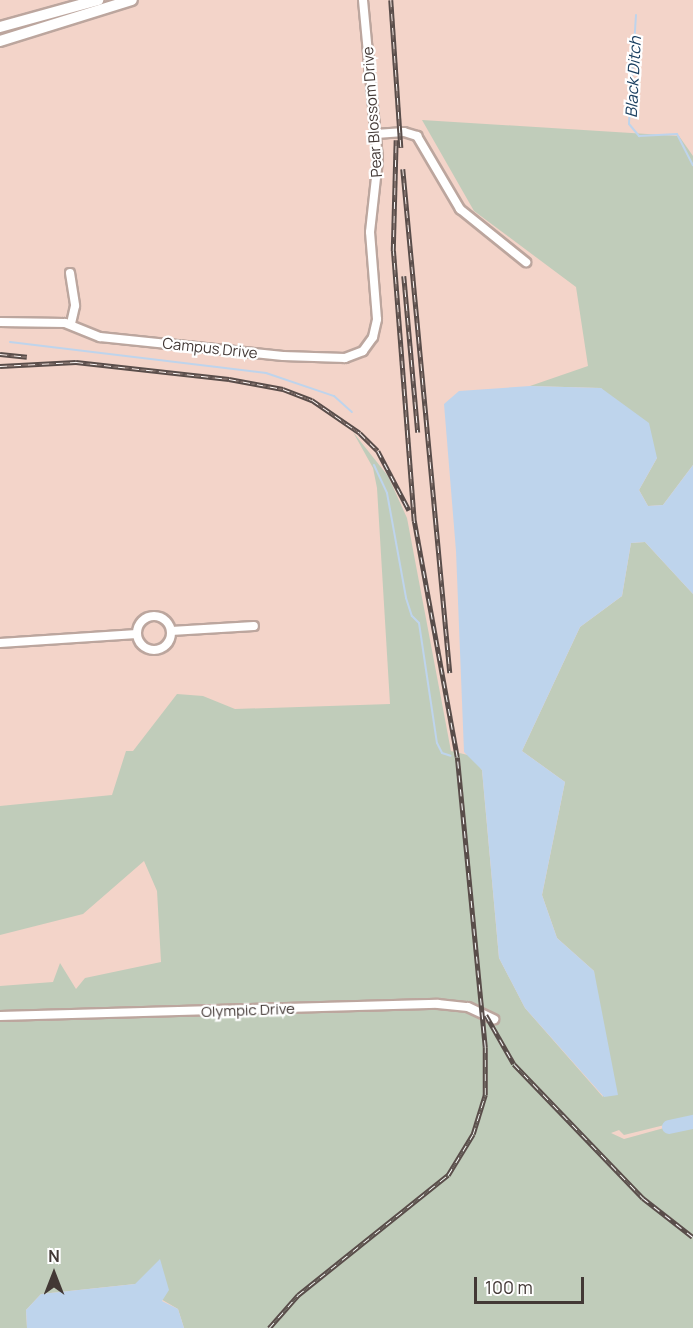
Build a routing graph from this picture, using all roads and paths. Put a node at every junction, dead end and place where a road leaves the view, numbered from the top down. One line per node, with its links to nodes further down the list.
1 (98, 0): 4 (street)
2 (132, 0): 5 (street)
3 (363, 0): 6 (street, Pear Blossom Drive)
4 (0, 27)
5 (0, 41)
6 (376, 134): 7 (street); 11 (street, Pear Blossom Drive)
7 (526, 262)
8 (70, 273): 10 (street)
9 (0, 322): 10 (street, Campus Drive)
10 (71, 324): 11 (street, Campus Drive)
11 (352, 357)
12 (254, 626): 13 (street)
13 (171, 632): 14 (street); 14 (street)
14 (137, 634): 15 (street)
15 (0, 643)
16 (0, 1016): 17 (street, Olympic Drive)
17 (494, 1019)

